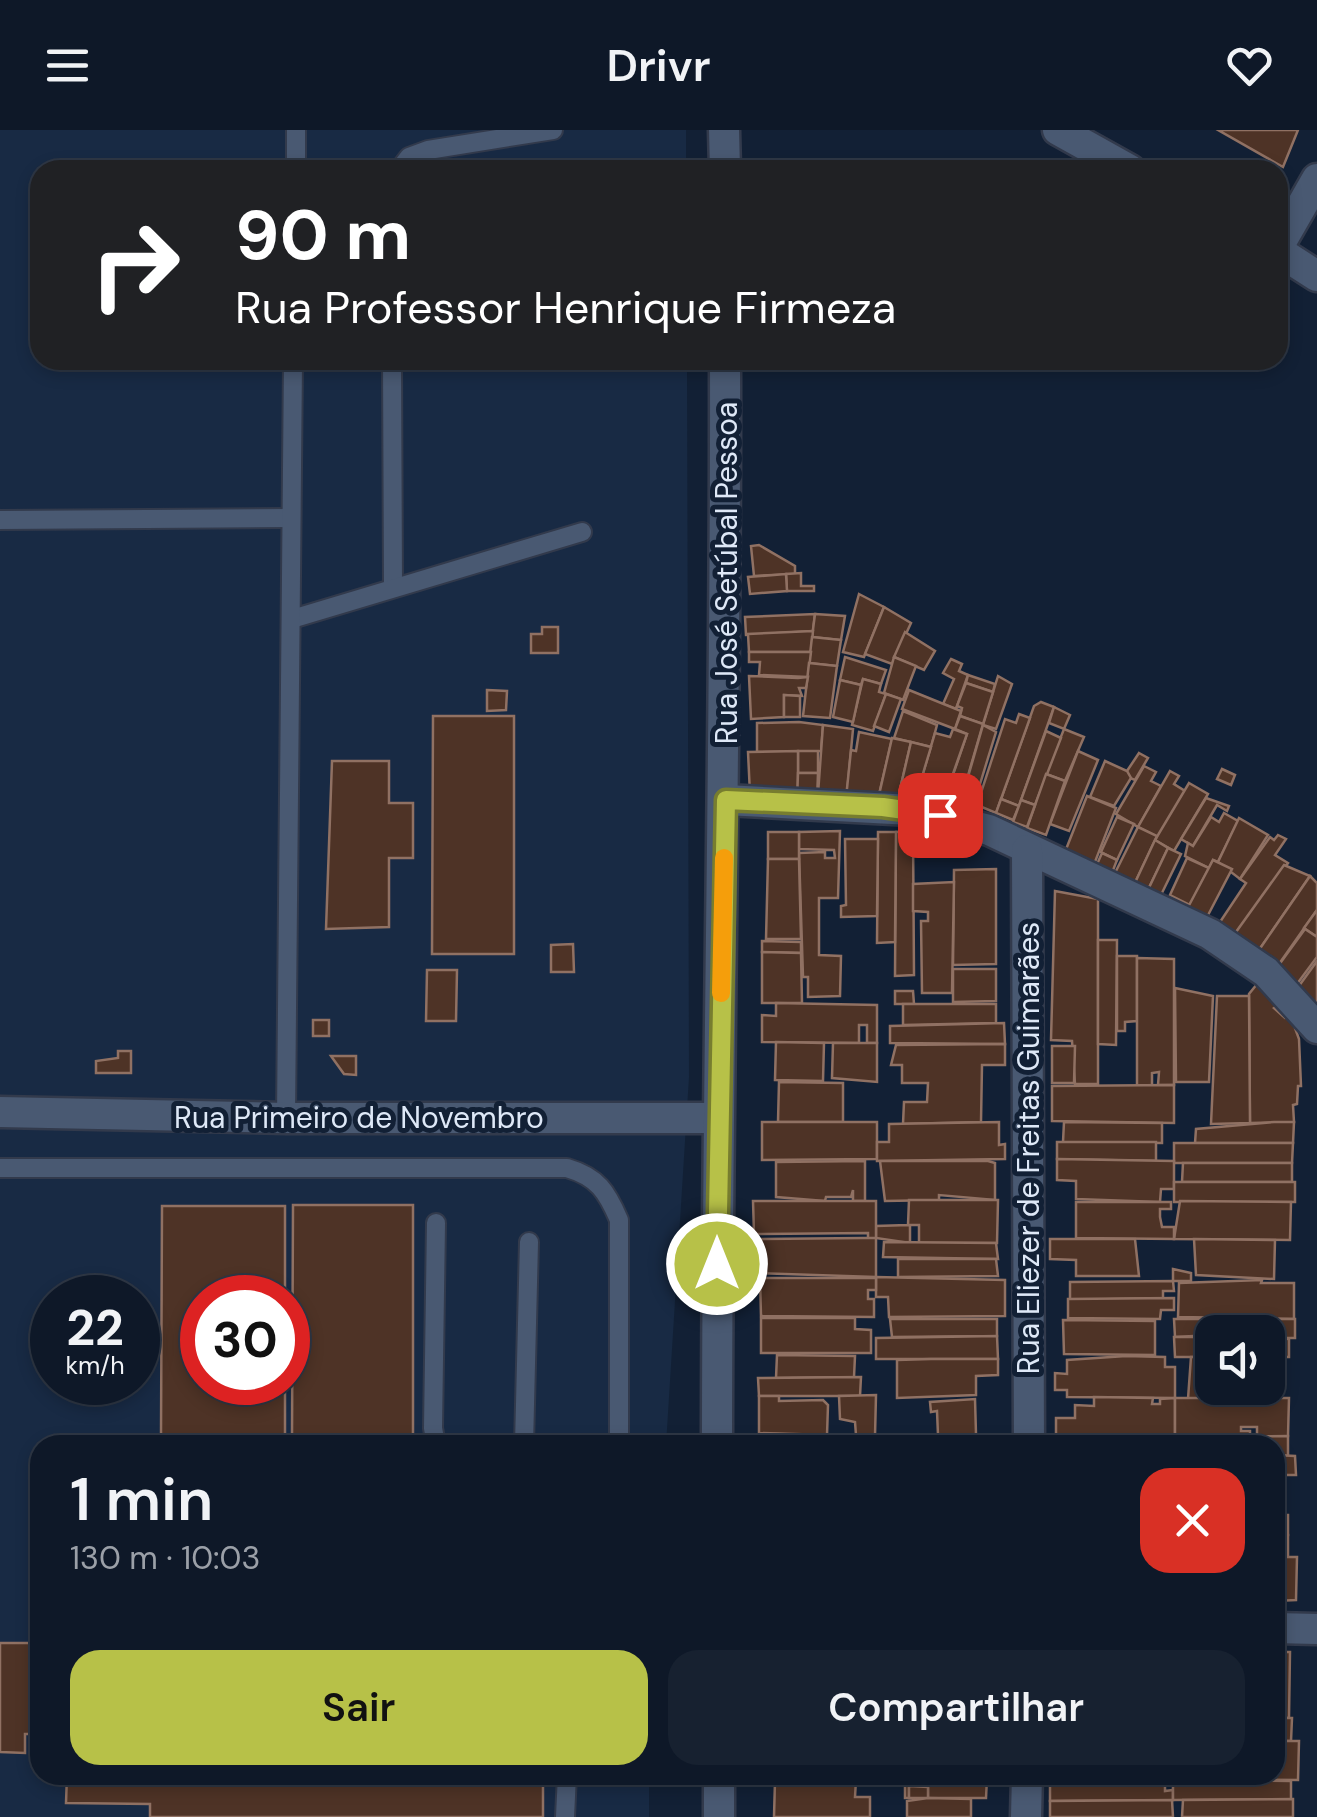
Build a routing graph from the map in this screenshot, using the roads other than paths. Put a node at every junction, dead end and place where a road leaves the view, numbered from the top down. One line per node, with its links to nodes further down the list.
1 (296, 130): 5 (lane)
2 (553, 130): 6 (lane)
3 (724, 130): 7 (street)
4 (1058, 130): 8 (street)
5 (296, 160)
6 (407, 160)
7 (725, 160)
8 (1112, 160)
9 (1317, 179): 10 (street)
10 (1288, 231)
11 (1288, 256): 12 (street)
12 (1317, 276)
13 (293, 370): 16 (lane)
14 (392, 370): 19 (lane)
15 (726, 370): 21 (street, Rua José Setúbal Pessoa)
16 (291, 518): 17 (lane); 20 (lane)
17 (0, 520)
18 (582, 532): 19 (lane)
19 (393, 586): 20 (lane)
20 (292, 620): 25 (lane)
21 (726, 800): 22 (street); 26 (street, Rua José Setúbal Pessoa)
22 (1028, 850): 23 (street); 34 (street, Rua Eliezer de Freitas Guimarães)
23 (1317, 1028)
24 (0, 1112): 25 (street, Rua Primeiro de Novembro)
25 (286, 1118): 26 (street, Rua Primeiro de Novembro)
26 (718, 1118): 33 (street, Rua José Setúbal Pessoa)
27 (0, 1168): 32 (lane)
28 (436, 1223): 30 (lane)
29 (529, 1242): 31 (lane)
30 (434, 1435)
31 (524, 1435)
32 (618, 1435)
33 (717, 1435)
34 (1029, 1435)
35 (1285, 1628): 36 (street)
36 (1317, 1629)
37 (567, 1785): 40 (lane)
38 (719, 1785): 41 (street)
39 (1026, 1785): 42 (street)
40 (566, 1817)
41 (720, 1817)
42 (1026, 1817)

